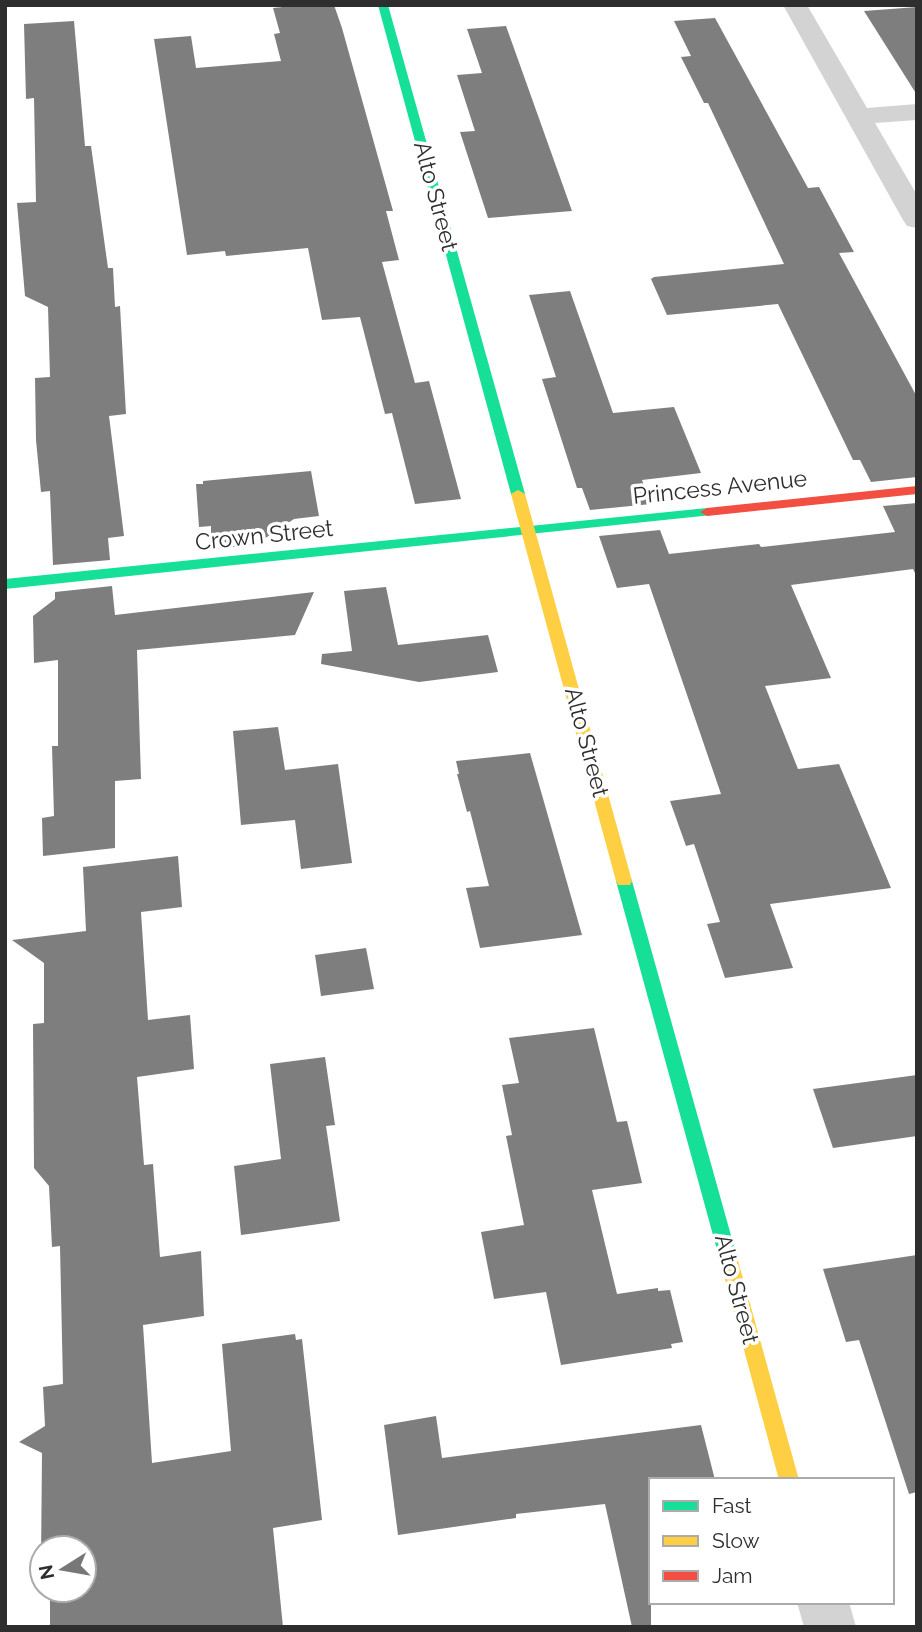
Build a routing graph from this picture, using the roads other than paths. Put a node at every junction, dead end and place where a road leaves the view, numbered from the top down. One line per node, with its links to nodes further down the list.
1 (383, 5): 7 (street, Alto Street)
2 (795, 5): 4 (street)
3 (917, 112): 4 (street)
4 (858, 117): 5 (street)
5 (917, 220)
6 (917, 490): 7 (street, Princess Avenue)
7 (528, 530): 8 (street, Crown Street); 9 (street, Alto Street)
8 (5, 584)
9 (788, 1478)
10 (824, 1604): 11 (street)
11 (830, 1627)

